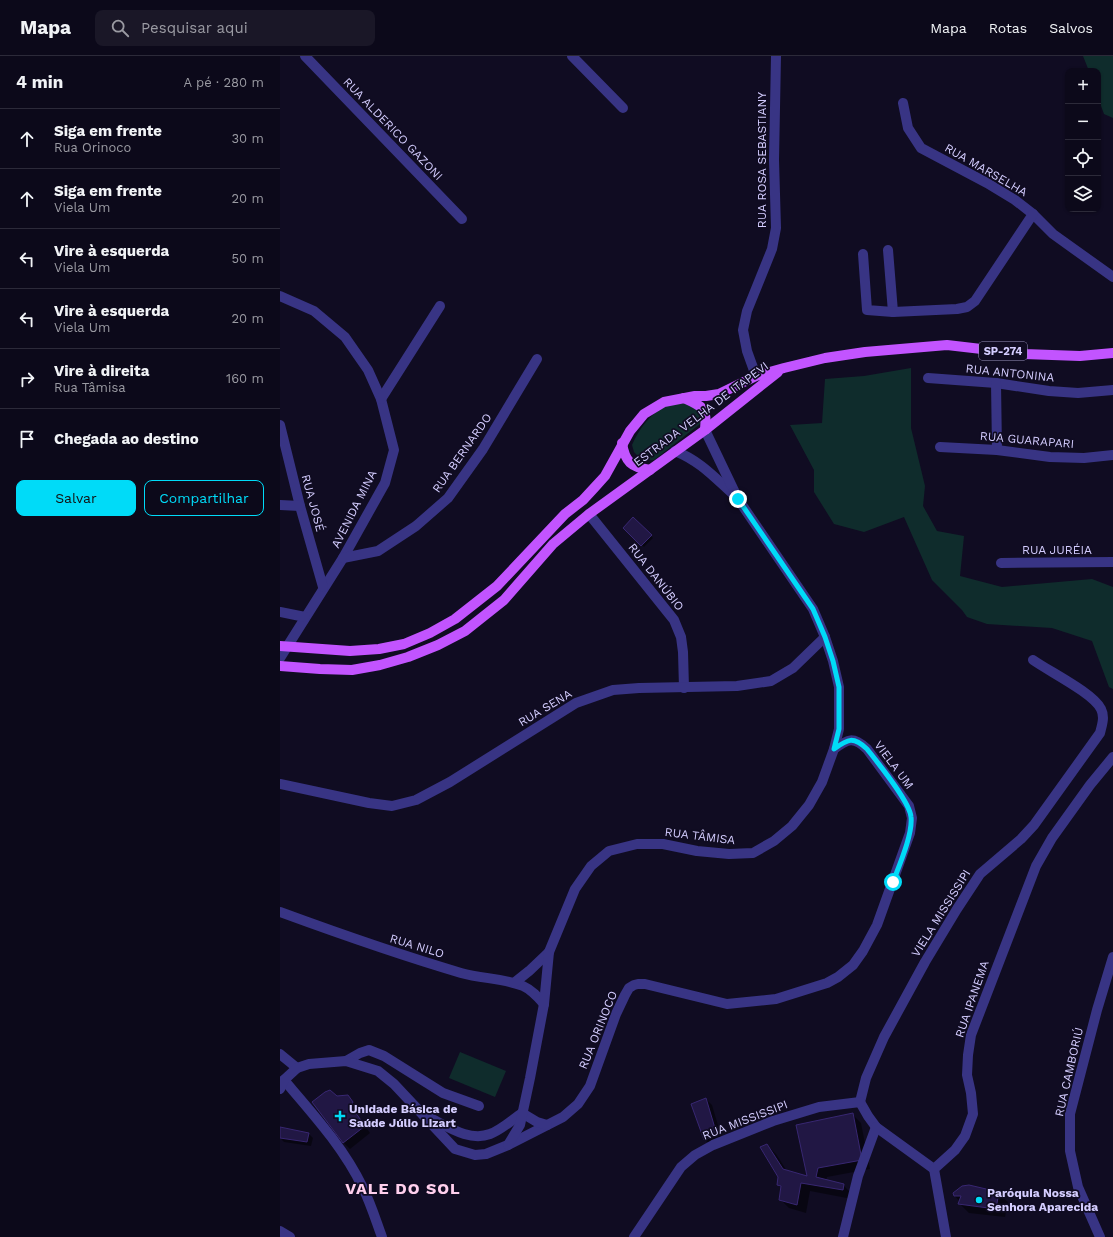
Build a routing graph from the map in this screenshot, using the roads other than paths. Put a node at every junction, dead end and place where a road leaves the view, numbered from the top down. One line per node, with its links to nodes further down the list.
1 (305, 56): 7 (street, RUA ALDERICO GAZONI)
2 (572, 56): 5 (street)
3 (776, 56): 17 (street, RUA ROSA SEBASTIANY)
4 (903, 103): 6 (street, RUA MARSELHA)
5 (623, 108)
6 (1033, 214): 10 (street, RUA MARSELHA); 13 (street)
7 (462, 219)
8 (888, 250): 13 (street)
9 (863, 254): 13 (street)
10 (1113, 277)
11 (280, 296): 22 (street, AVENIDA MINA)
12 (440, 306): 22 (street)
13 (893, 312)
14 (1113, 352): 16 (main road, SP-274)
15 (537, 359): 35 (street, RUA BERNARDO)
16 (784, 368): 17 (main road, ESTRADA VELHA DE ITAPEVI); 24 (main road, ESTRADA VELHA DE ITAPEVI)
17 (756, 376): 21 (main road, ESTRADA VELHA DE ITAPEVI)
18 (928, 378): 19 (street, RUA ANTONINA)
19 (996, 383): 20 (street, RUA ANTONINA); 27 (street)
20 (1113, 390)
21 (684, 398): 24 (main road); 25 (main road, ESTRADA VELHA DE ITAPEVI)
22 (381, 399): 35 (street, AVENIDA MINA)
23 (280, 426): 33 (street, RUA JOSÉ)
24 (705, 430): 28 (main road, ESTRADA VELHA DE ITAPEVI); 31 (street, RUA TÂMISA)
25 (622, 443): 30 (main road); 42 (main road, ESTRADA VELHA DE ITAPEVI)
26 (940, 448): 27 (street, RUA GUARAPARI)
27 (997, 450): 29 (street, RUA GUARAPARI)
28 (675, 451): 30 (main road, ESTRADA VELHA DE ITAPEVI); 31 (street, RUA TÂMISA)
29 (1113, 455)
30 (650, 470): 34 (main road, ESTRADA VELHA DE ITAPEVI)
31 (738, 499): 41 (street, RUA TÂMISA)
32 (280, 505): 33 (street)
33 (300, 506): 38 (street, RUA JOSÉ)
34 (589, 514): 45 (main road, ESTRADA VELHA DE ITAPEVI); 46 (street, RUA DANÚBIO)
35 (343, 558): 38 (street, AVENIDA MINA)
36 (1113, 562): 37 (street, RUA JURÉIA)
37 (1002, 563)
38 (323, 587): 40 (street, AVENIDA MINA)
39 (280, 612): 40 (street)
40 (305, 617): 42 (street, AVENIDA MINA)
41 (825, 637): 46 (street, RUA SENA); 47 (street, RUA TÂMISA)
42 (284, 646): 43 (street, AVENIDA MINA)
43 (280, 658)
44 (1033, 660): 60 (street, VIELA MISSISSIPI)
45 (280, 666)
46 (684, 688): 49 (street, RUA SENA)
47 (834, 749): 50 (street, VIELA UM); 52 (street, RUA TÂMISA)
48 (1113, 757): 67 (street, RUA IPANEMA)
49 (280, 784)
50 (910, 833): 64 (street, RUA ORINOCO)
51 (280, 912): 54 (street, RUA NILO)
52 (549, 952): 54 (street); 55 (street, RUA TÂMISA)
53 (1113, 957): 74 (street, RUA CAMBORIÚ)
54 (514, 983): 55 (street, RUA NILO)
55 (544, 1004): 63 (street, RUA TÂMISA)
56 (280, 1054): 58 (street)
57 (346, 1061): 58 (street, RUA ORINOCO); 61 (street); 62 (street, RUA ORINOCO)
58 (297, 1068): 59 (street)
59 (282, 1084): 70 (street)
60 (860, 1102): 65 (street); 71 (street, RUA MISSISSIPI)
61 (479, 1106)
62 (421, 1113): 63 (street); 66 (street, RUA ORINOCO)
63 (522, 1113): 64 (street); 66 (street, RUA TÂMISA)
64 (547, 1125): 66 (street, RUA ORINOCO)
65 (876, 1127): 67 (street); 72 (street)
66 (508, 1145)
67 (934, 1170): 73 (street)
68 (280, 1231): 69 (street)
69 (290, 1237)
70 (382, 1237)
71 (634, 1237)
72 (843, 1237)
73 (946, 1237)
74 (1100, 1237)

